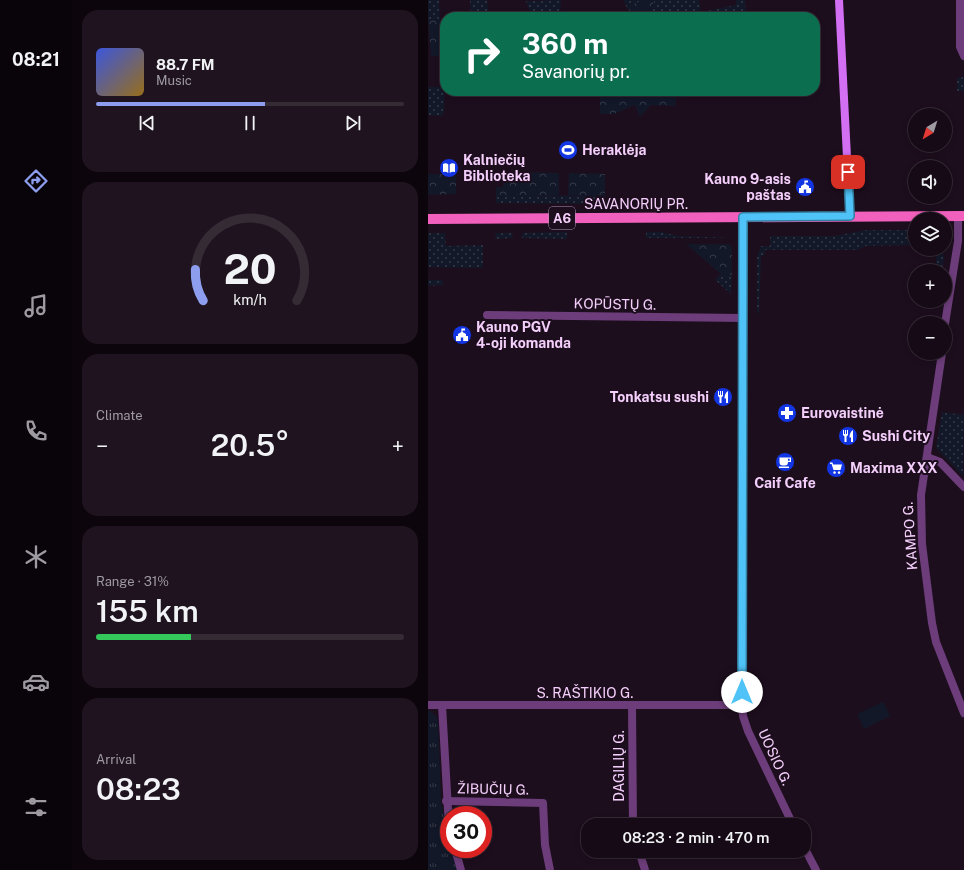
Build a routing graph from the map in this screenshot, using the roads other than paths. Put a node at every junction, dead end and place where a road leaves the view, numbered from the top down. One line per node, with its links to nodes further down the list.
1 (839, 0): 4 (street)
2 (960, 0): 3 (street)
3 (964, 56)
4 (850, 216): 5 (main road, SAVANORIŲ PR. / A6); 6 (main road, SAVANORIŲ PR. / A6)
5 (961, 216): 8 (street)
6 (743, 217): 7 (main road, SAVANORIŲ PR. / A6); 11 (street, UOSIO G.)
7 (428, 219)
8 (960, 254): 10 (street)
9 (487, 315): 11 (street, KOPŪSTŲ G.)
10 (947, 316)
11 (743, 318): 17 (street, UOSIO G.)
12 (941, 360): 13 (street, KAMPO G.)
13 (927, 457): 14 (street); 19 (street, KAMPO G.)
14 (964, 487)
15 (428, 705): 16 (street, S. RAŠTIKIO G.)
16 (442, 705): 18 (street, S. RAŠTIKIO G.); 20 (street)
17 (742, 705): 18 (street, S. RAŠTIKIO G.); 23 (street, UOSIO G.)
18 (632, 706): 22 (street, DAGILIŲ G.)
19 (964, 713)
20 (446, 801): 21 (street); 28 (street, ŽIBUČIŲ G.)
21 (447, 806)
22 (632, 818)
23 (790, 818)
24 (457, 858): 27 (street)
25 (641, 858): 29 (street)
26 (810, 858): 30 (street)
27 (461, 870)
28 (550, 870)
29 (645, 870)
30 (816, 870)

